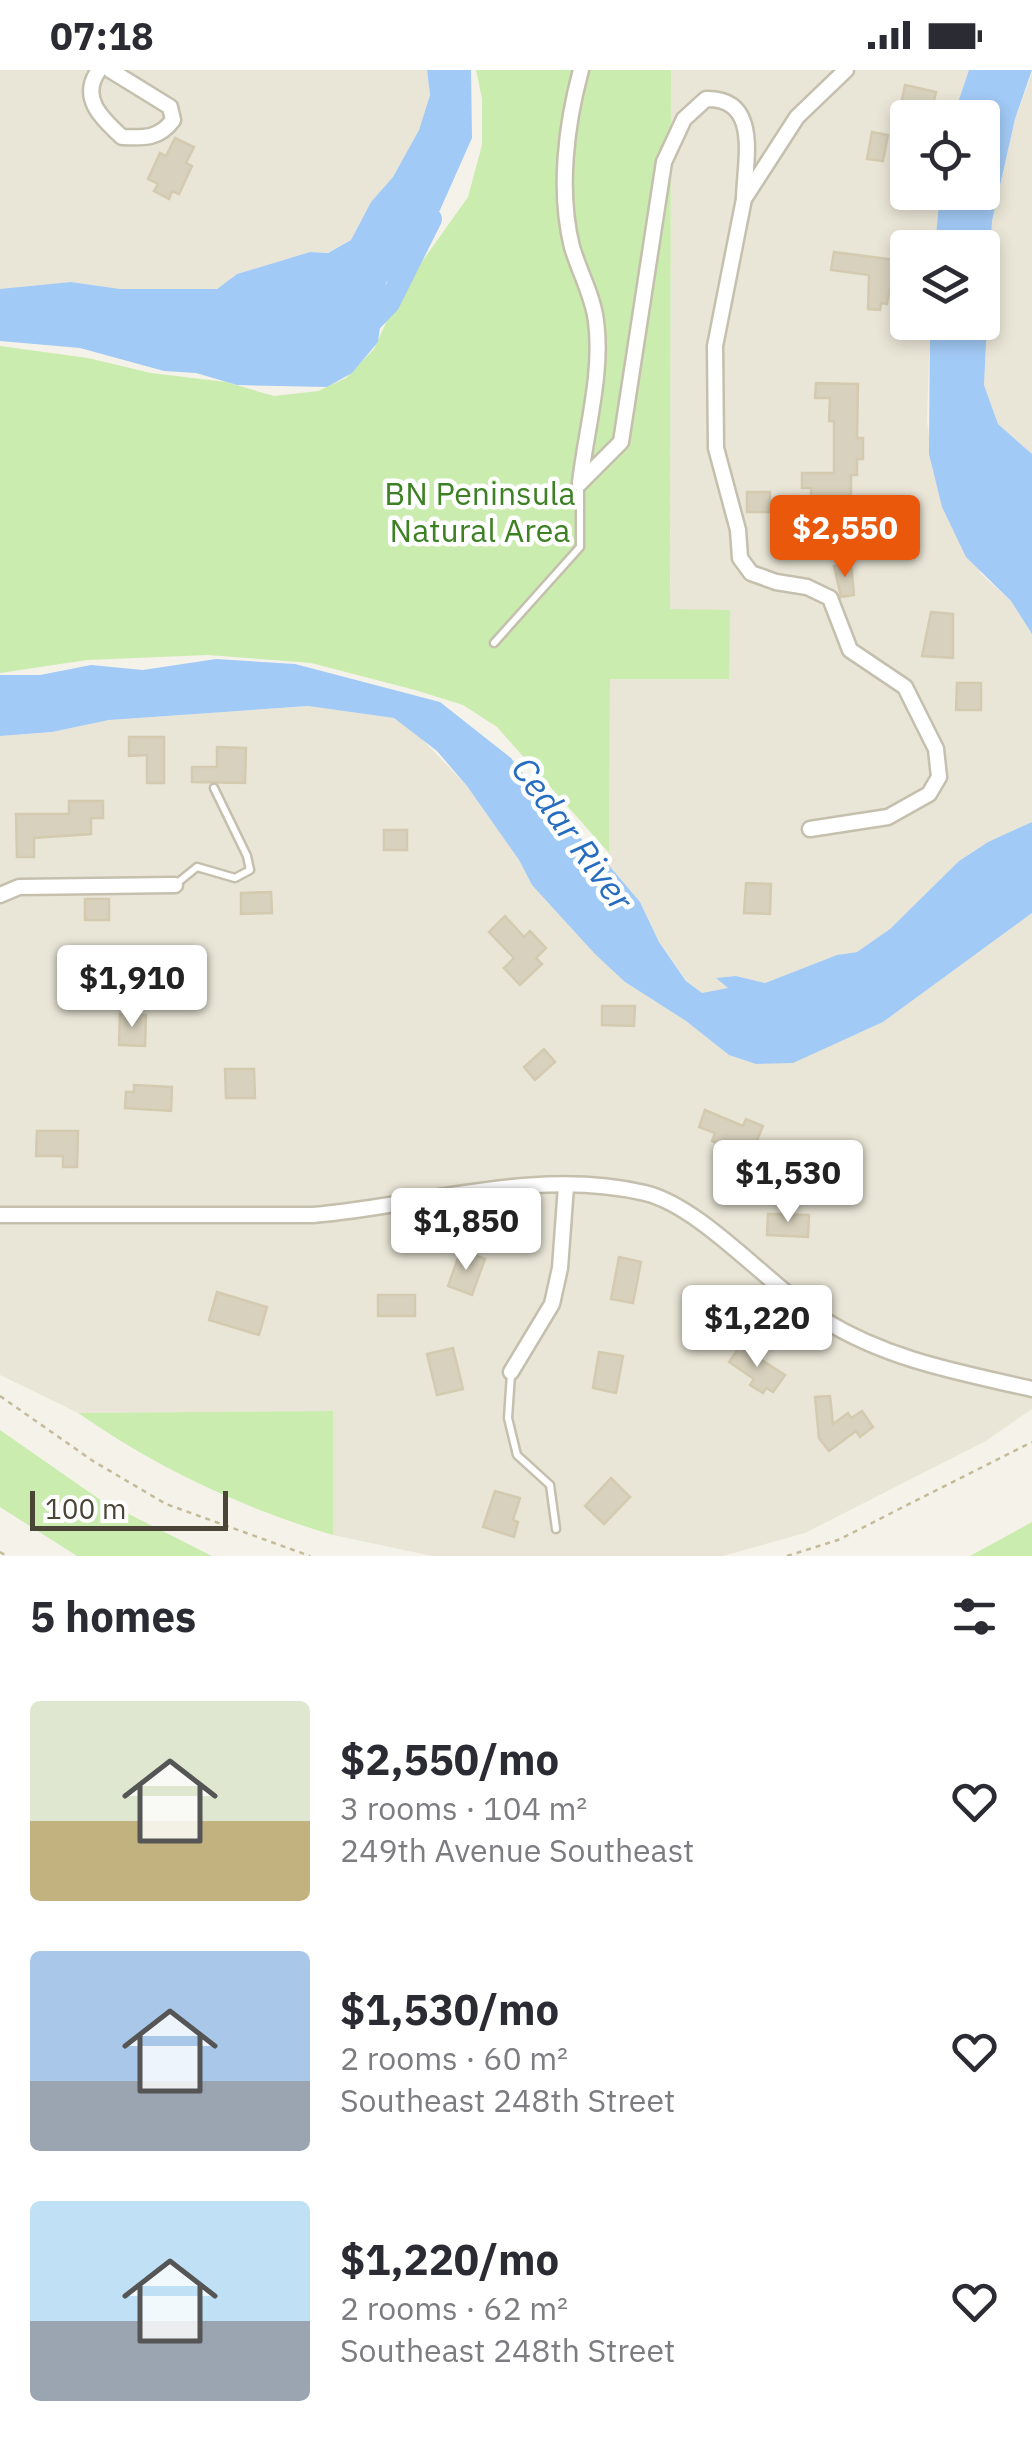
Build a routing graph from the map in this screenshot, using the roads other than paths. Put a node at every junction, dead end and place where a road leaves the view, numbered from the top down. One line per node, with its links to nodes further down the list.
1 (99, 70): 2 (street)
2 (110, 70)
3 (581, 70): 6 (street)
4 (846, 70): 5 (street)
5 (744, 199): 6 (street); 9 (street)
6 (580, 482): 7 (lane)
7 (494, 644)
8 (214, 788): 10 (lane)
9 (810, 828)
10 (175, 884): 11 (street)
11 (1, 894)
12 (566, 1186): 13 (street); 14 (street); 15 (street)
13 (0, 1215)
14 (511, 1372): 16 (lane)
15 (1032, 1389)
16 (556, 1529)

